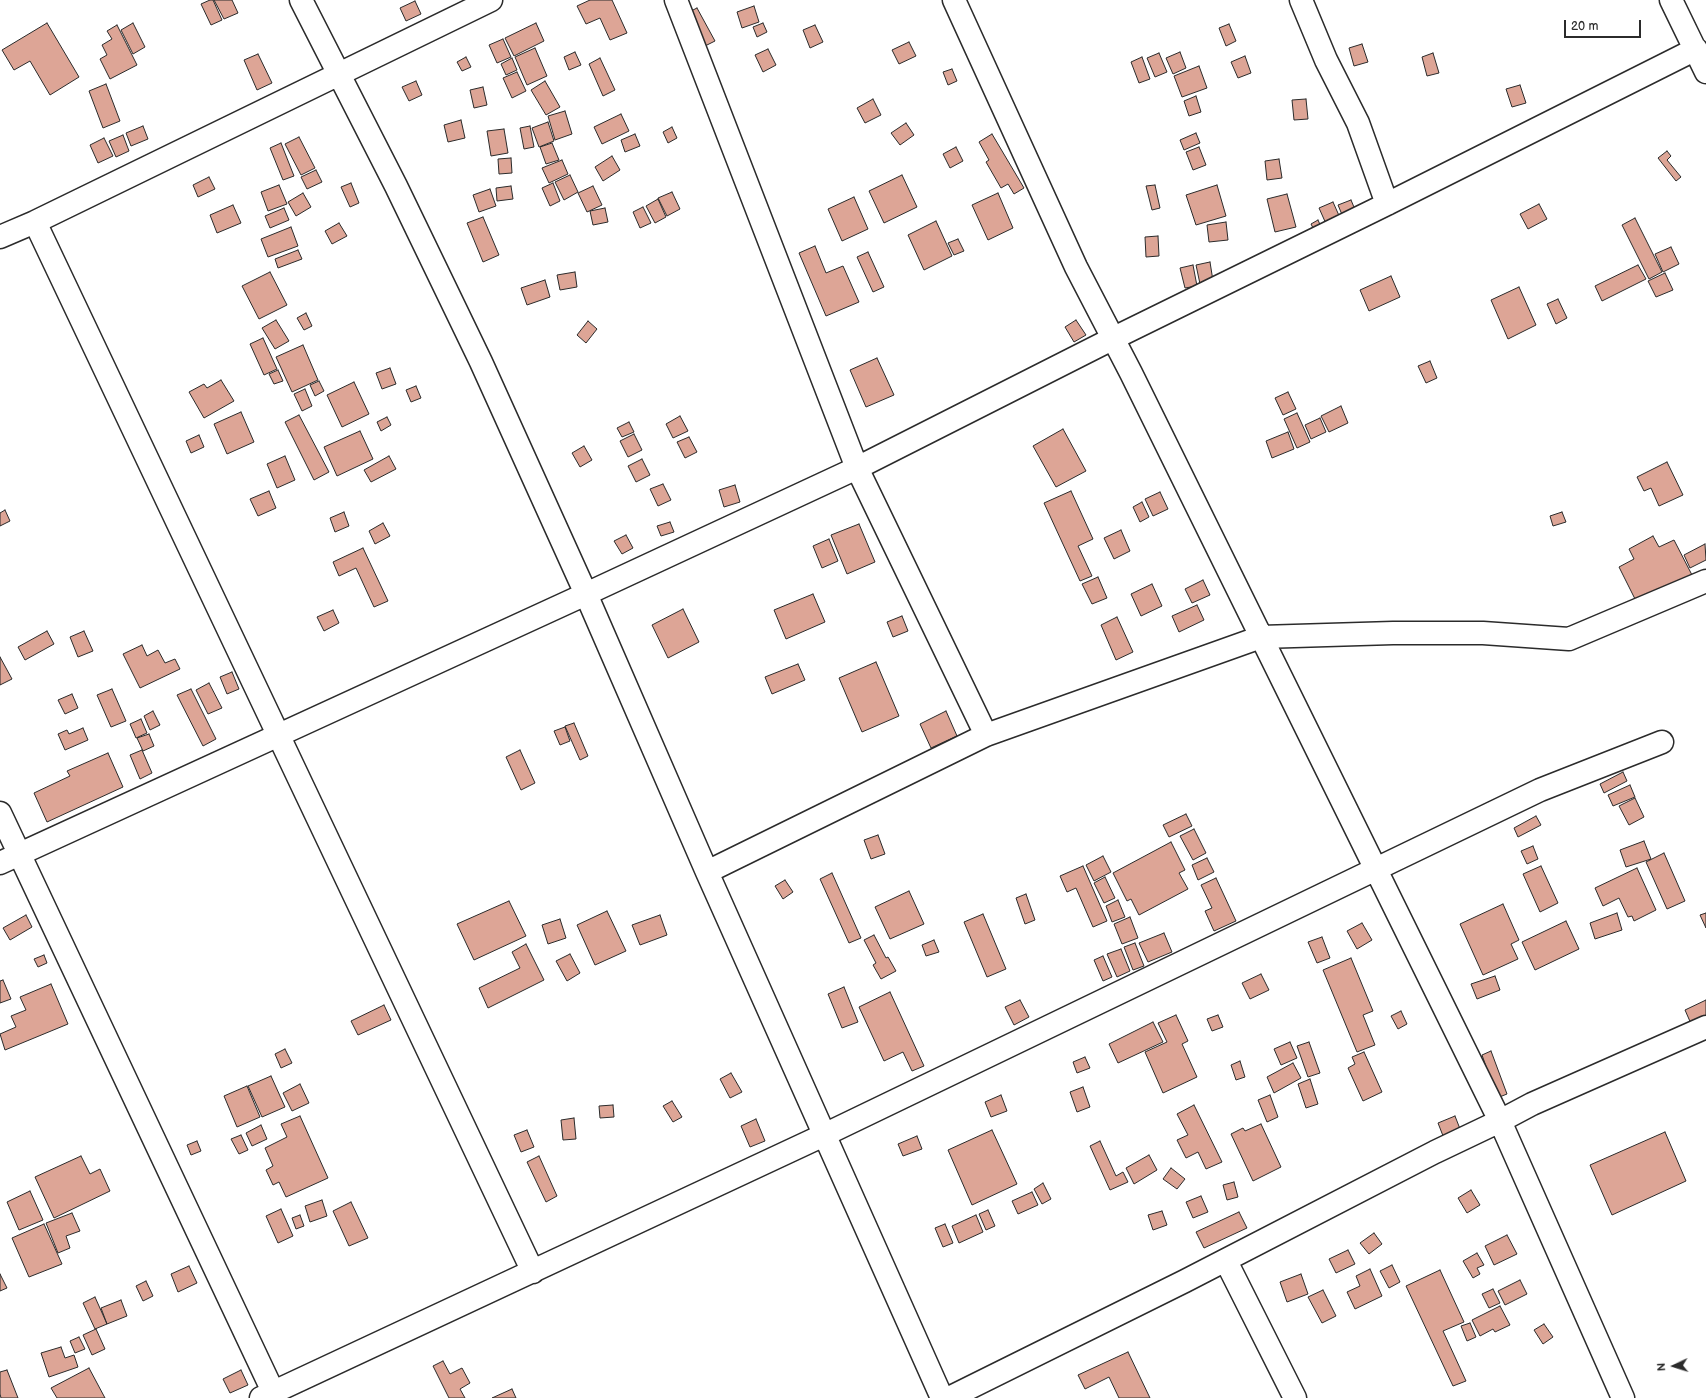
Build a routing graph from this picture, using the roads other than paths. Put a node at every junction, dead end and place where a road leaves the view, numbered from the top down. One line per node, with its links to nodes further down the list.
1 (301, 0): 9 (street)
2 (491, 0): 9 (street)
3 (676, 0): 14 (street)
4 (954, 0): 13 (street)
5 (1301, 0): 10 (street)
6 (1672, 0): 7 (street)
7 (1696, 49): 8 (street); 10 (street)
8 (1706, 72)
9 (339, 73): 11 (street); 16 (street)
10 (1388, 204): 13 (street)
11 (35, 222): 12 (street); 19 (street)
12 (0, 237)
13 (1112, 339): 14 (street); 17 (street)
14 (857, 468): 16 (street); 18 (street)
15 (1706, 581): 17 (street)
16 (586, 594): 19 (street); 25 (street)
17 (1261, 638): 18 (street); 24 (street)
18 (986, 735): 25 (street)
19 (278, 736): 22 (street); 30 (street)
20 (1662, 742): 24 (street)
21 (0, 813): 22 (street)
22 (19, 854): 23 (street); 31 (street)
23 (0, 863)
24 (1375, 868): 27 (street); 28 (street)
25 (707, 872): 28 (street)
26 (1706, 1027): 27 (street)
27 (1500, 1121): 29 (street); 35 (street)
28 (824, 1135): 30 (street); 32 (street)
29 (1226, 1261): 33 (street); 34 (street)
30 (533, 1272): 31 (street)
31 (270, 1396)
32 (942, 1398)
33 (949, 1398)
34 (1295, 1398)
35 (1623, 1398)

